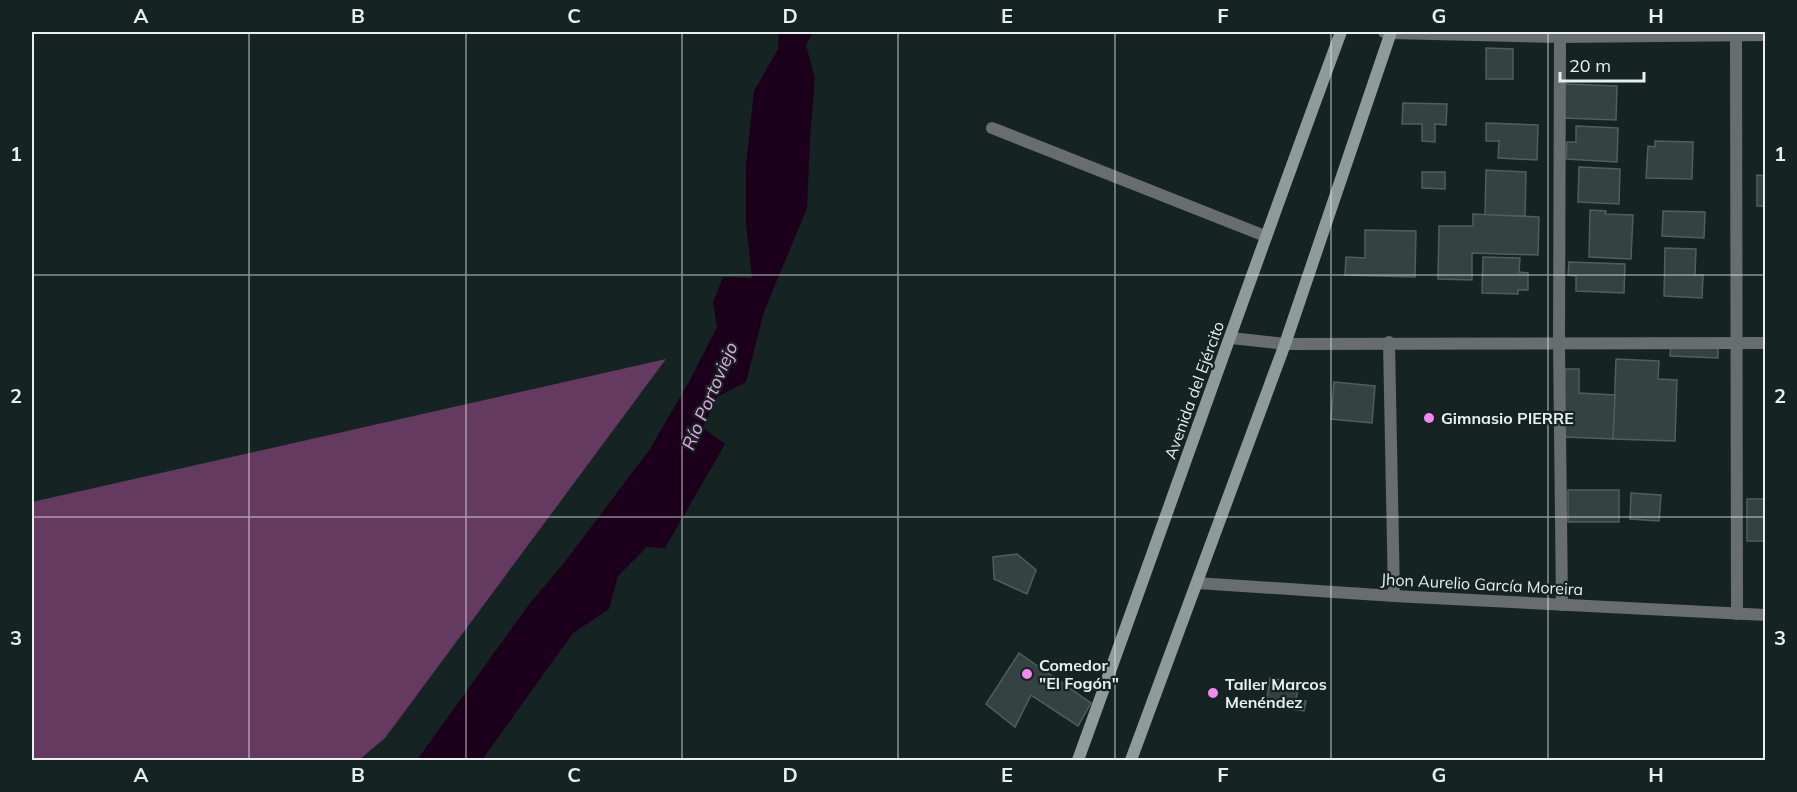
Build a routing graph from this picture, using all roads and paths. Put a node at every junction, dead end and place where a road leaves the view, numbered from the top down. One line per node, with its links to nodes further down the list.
1 (1341, 32): 8 (main road, Avenida del Ejército)
2 (1388, 32): 6 (street); 14 (main road)
3 (1736, 33): 4 (street); 5 (street); 12 (street)
4 (1583, 34): 6 (street)
5 (1766, 35)
6 (1560, 37): 11 (street)
7 (992, 128): 8 (street)
8 (1265, 236): 9 (main road, Avenida del Ejército)
9 (1230, 338): 14 (street); 20 (main road, Avenida del Ejército)
10 (1389, 342): 11 (street); 14 (street); 16 (street)
11 (1559, 343): 12 (street); 17 (street)
12 (1737, 343): 13 (street); 18 (street)
13 (1766, 343)
14 (1285, 344): 15 (main road)
15 (1197, 583): 16 (street, Jhon Aurelio García Moreira); 21 (main road)
16 (1394, 596): 17 (street, Jhon Aurelio García Moreira)
17 (1562, 605): 18 (street, Jhon Aurelio García Moreira)
18 (1737, 614): 19 (street, Jhon Aurelio García Moreira)
19 (1766, 615)
20 (1078, 760)
21 (1131, 760)

